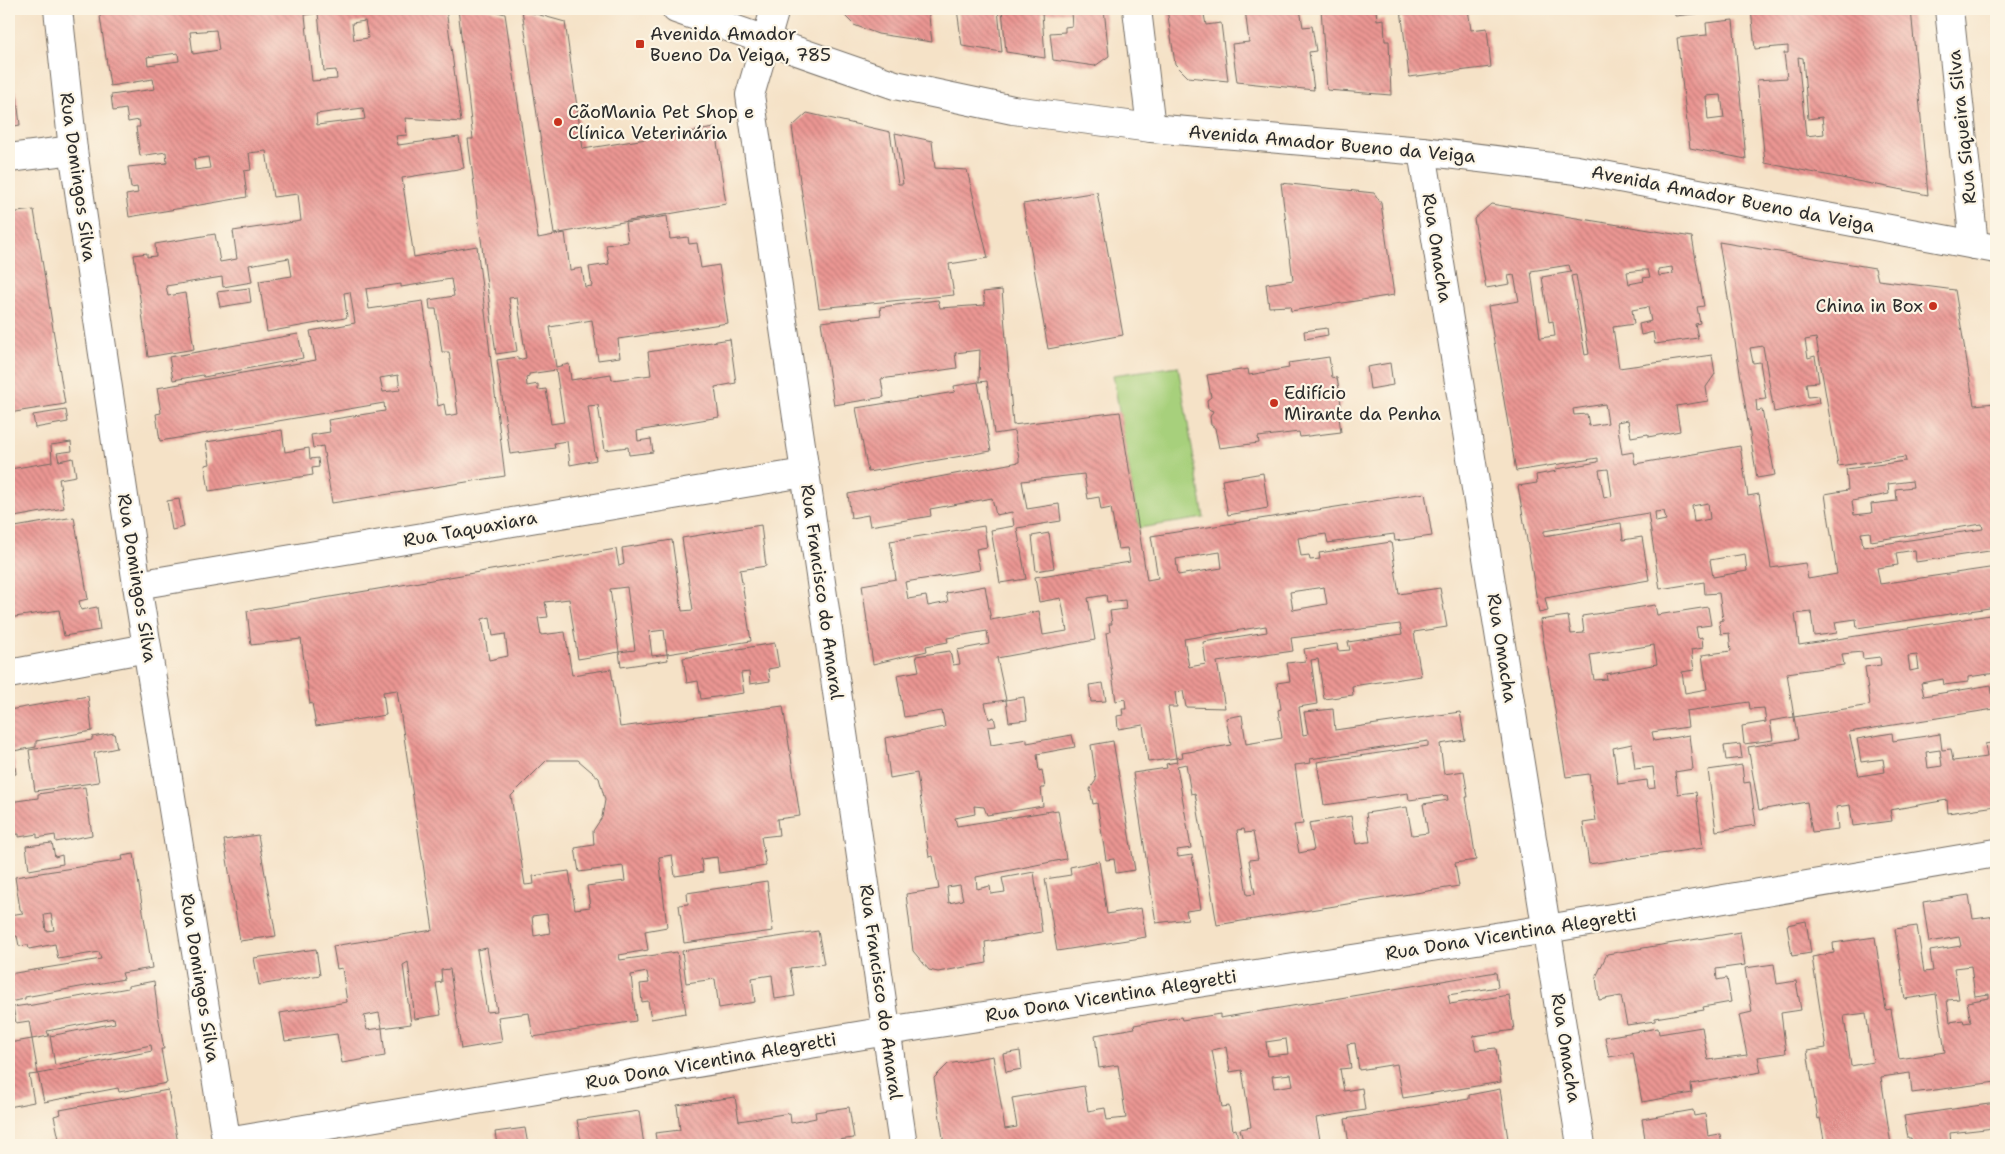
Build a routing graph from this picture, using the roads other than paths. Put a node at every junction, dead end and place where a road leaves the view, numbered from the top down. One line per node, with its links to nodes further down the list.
1 (58, 9): 8 (street, Rua Domingos Silva)
2 (676, 9): 6 (street, Avenida Amador Bueno da Veiga)
3 (775, 9): 6 (street, Rua Francisco do Amaral)
4 (1137, 9): 7 (street)
5 (1949, 9): 11 (street, Rua Siqueira Silva)
6 (766, 39): 7 (street, Avenida Amador Bueno da Veiga); 12 (street, Rua Francisco do Amaral)
7 (1151, 128): 9 (street, Avenida Amador Bueno da Veiga)
8 (73, 150): 10 (street); 13 (street, Rua Domingos Silva)
9 (1422, 151): 11 (street, Avenida Amador Bueno da Veiga); 17 (street, Rua Omacha)
10 (9, 158)
11 (1985, 247)
12 (804, 473): 13 (street, Rua Taquaxiara); 18 (street, Rua Francisco do Amaral)
13 (137, 585): 14 (street, Rua Domingos Silva)
14 (147, 648): 15 (street); 19 (street, Rua Domingos Silva)
15 (9, 674)
16 (1996, 853): 17 (street, Rua Dona Vicentina Alegretti)
17 (1547, 929): 18 (street, Rua Dona Vicentina Alegretti); 21 (street, Rua Omacha)
18 (887, 1031): 19 (street, Rua Dona Vicentina Alegretti); 20 (street, Rua Francisco do Amaral)
19 (227, 1144)
20 (903, 1145)
21 (1581, 1145)

